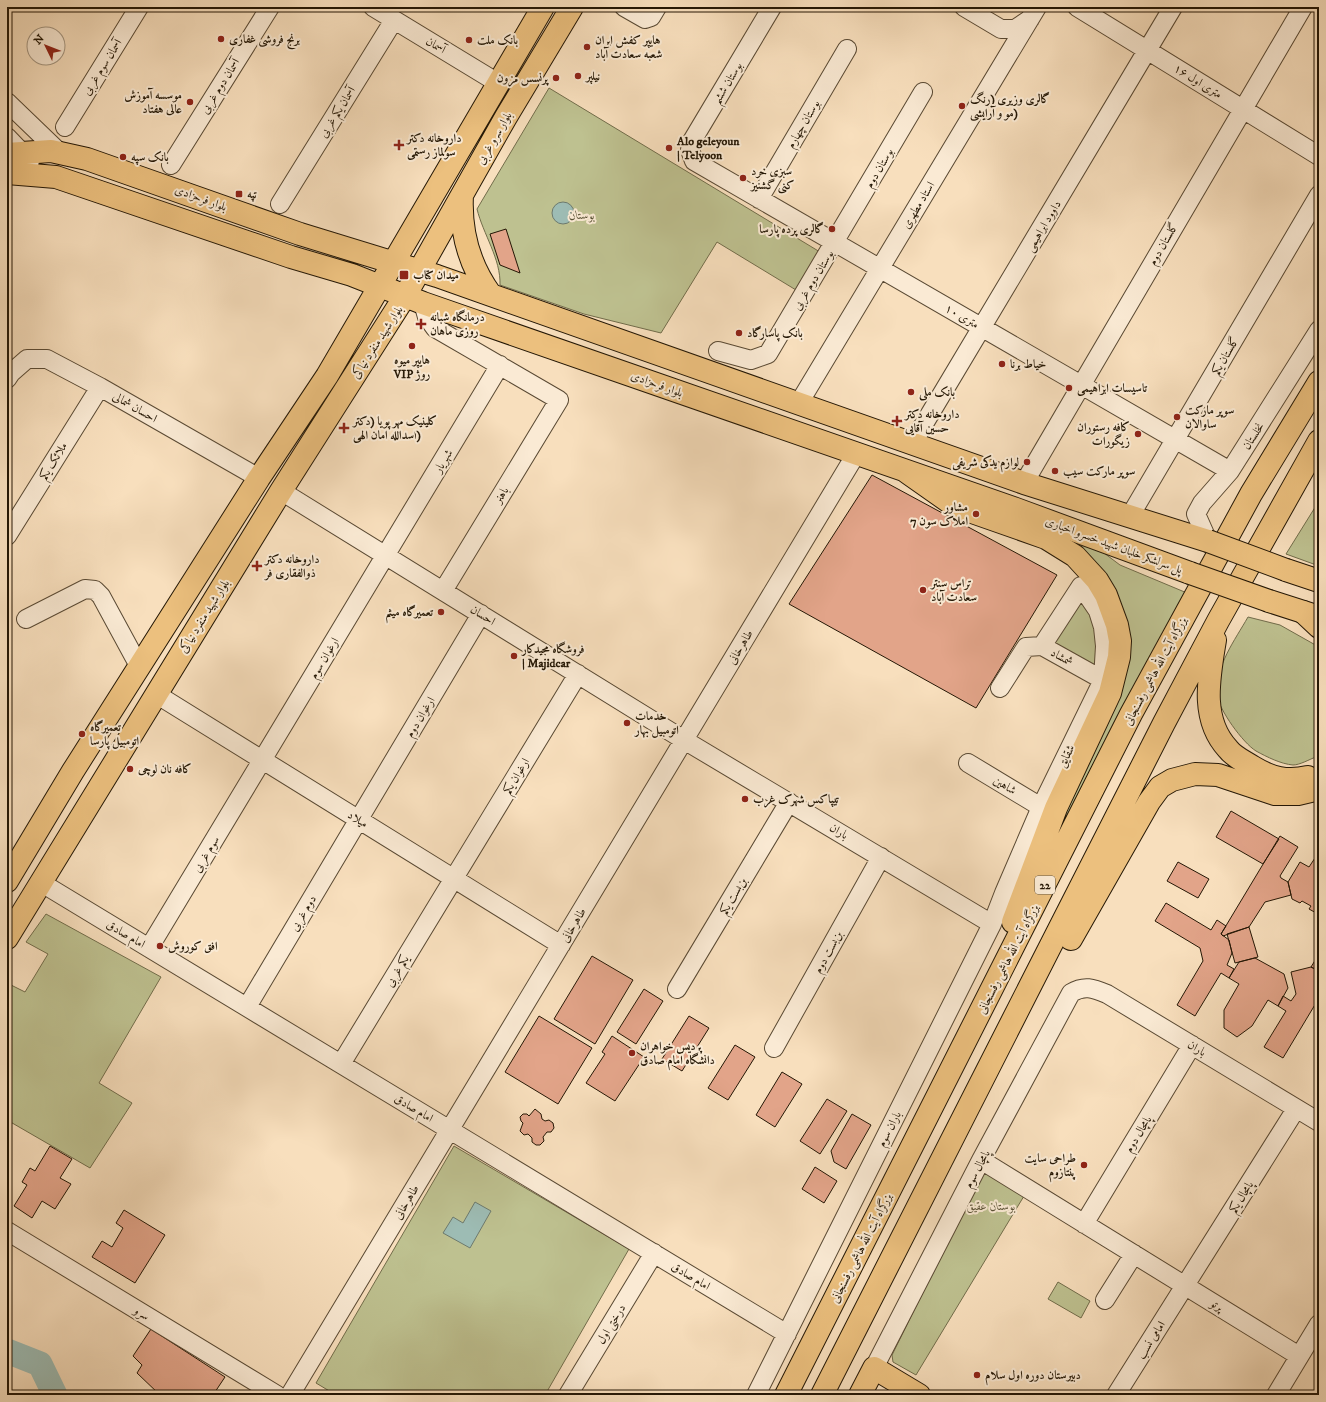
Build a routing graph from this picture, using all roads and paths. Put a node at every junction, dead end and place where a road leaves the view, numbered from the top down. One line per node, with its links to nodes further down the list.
1 (139, 7): 21 (street, آسمان سوم غربی)
2 (270, 7): 27 (street, آسمان دوم غربی)
3 (373, 7): 14 (street, آسمان)
4 (543, 7): 17 (main road, بلوار سرو غربی)
5 (572, 7): 31 (main road, بلوار سرو غربی)
6 (624, 7): 7 (street)
7 (657, 7)
8 (772, 7): 26 (street, بوستان ششم)
9 (964, 7): 13 (street)
10 (1077, 7): 16 (street, ۱۶ متری اول)
11 (1173, 7): 16 (street, داوود ابراهیمی)
12 (1303, 7): 20 (street, گلستان دوم)
13 (1034, 13): 38 (street, استاد مطهری)
14 (394, 20): 17 (street, آسمان); 33 (street, آسمان یکم غربی)
15 (847, 49): 32 (street, بوستان چهارم)
16 (1147, 50): 20 (street, ۱۶ متری اول); 44 (street, داوود ابراهیمی)
17 (498, 83): 37 (main road, بلوار سرو غربی)
18 (923, 92): 35 (street, بوستان دوم)
19 (7, 102): 23 (street)
20 (1242, 108): 25 (street, ۱۶ متری اول); 51 (street, گلستان دوم)
21 (65, 128)
22 (7, 137): 24 (street)
23 (60, 153): 24 (main road, بلوار فرحزادی); 34 (main road, بلوار فرحزادی)
24 (16, 154): 29 (street)
25 (1319, 156)
26 (694, 160): 32 (street, ۱۰ متری)
27 (171, 165)
28 (7, 174): 29 (main road)
29 (40, 175): 36 (main road)
30 (1319, 195): 54 (street, گلستان یکم)
31 (462, 196): 39 (main road, بلوار سرو غربی); 41 (main road)
32 (759, 199): 35 (street, ۱۰ متری)
33 (280, 204)
34 (300, 234): 36 (main road); 37 (main road, بلوار فرحزادی)
35 (835, 243): 38 (street, ۱۰ متری); 46 (street, بوستان دوم غربی)
36 (291, 257): 40 (main road)
37 (392, 262): 39 (main road, بلوار فرحزادی); 40 (main road, بلوار سرو غربی)
38 (880, 269): 44 (street, ۱۰ متری); 53 (street, استاد مطهری)
39 (419, 270): 41 (main road); 42 (main road, بلوار شهید منفرد نیاکی)
40 (378, 286): 42 (main road, بلوار فرحزادی); 61 (main road, بلوار شهید منفرد نیاکی)
41 (491, 295): 43 (main road)
42 (414, 300): 47 (main road, بلوار فرحزادی); 48 (street); 63 (main road, بلوار شهید منفرد نیاکی)
43 (582, 327): 47 (main road); 53 (main road)
44 (982, 327): 51 (street, ۱۰ متری); 56 (street, داوود ابراهیمی)
45 (1319, 330): 59 (street, نخلستان)
46 (718, 351)
47 (571, 354): 57 (main road, بلوار فرحزادی)
48 (500, 365): 68 (street, شهریار); 71 (street, باهنر)
49 (9, 376): 52 (street, احسان شمالی)
50 (1319, 382): 101 (main road, بزرگراه آیت الله هاشمی رفسنجانی / 22)
51 (1082, 385): 54 (street, ۱۰ متری); 62 (street, گلستان دوم)
52 (100, 387): 61 (street, احسان شمالی); 66 (street, ملائک یکم)
53 (799, 404): 56 (main road)
54 (1176, 439): 59 (street, ۱۰ متری); 64 (street, گلستان یکم)
55 (1319, 441): 65 (main road)
56 (912, 444): 62 (main road)
57 (856, 454): 60 (main road, بلوار فرحزادی); 83 (street, طاهرخانی)
58 (1319, 470): 65 (main road)
59 (1230, 471): 67 (street, نخلستان)
60 (908, 473): 73 (main road, پل سرلشکر خلبان شهید خسرو اخباری, bridge); 101 (main road)
61 (259, 478): 78 (main road, بلوار شهید منفرد نیاکی)
62 (1024, 482): 64 (main road)
63 (280, 492): 68 (street, احسان); 82 (main road, بلوار شهید منفرد نیاکی)
64 (1130, 516): 67 (main road)
65 (1273, 524): 75 (main road)
66 (7, 536)
67 (1208, 541): 69 (main road, bridge)
68 (386, 556): 71 (street, احسان); 84 (street, ارغوان سوم)
69 (1319, 581)
70 (1081, 586): 77 (street, شمشاد); 80 (street, شقایق)
71 (443, 591): 72 (street, احسان)
72 (481, 614): 79 (street, احسان); 92 (street, ارغوان دوم)
73 (1311, 614): 76 (main road)
74 (26, 619): 78 (street)
75 (1218, 621): 87 (main road); 102 (main road)
76 (1319, 627)
77 (1042, 646): 80 (street, شمشاد); 81 (street)
78 (139, 666): 86 (main road, بلوار شهید منفرد نیاکی)
79 (578, 674): 83 (street, احسان); 94 (street, ارغوان یکم)
80 (1103, 680): 91 (street, شقایق)
81 (1000, 688)
82 (156, 694): 84 (street, میلاد); 88 (main road, بلوار شهید منفرد نیاکی)
83 (684, 740): 90 (street, باران); 99 (street, طاهرخانی)
84 (262, 760): 92 (street, میلاد); 100 (street, سوم غربی)
85 (968, 763): 91 (street, شاهین)
86 (73, 771): 88 (main road); 95 (main road, بلوار شهید منفرد نیاکی)
87 (1319, 774)
88 (102, 782): 96 (main road, بلوار شهید منفرد نیاکی)
89 (1319, 789): 102 (main road)
90 (789, 802): 93 (street, باران); 103 (street, بن‌بست یکم)
91 (1041, 807): 97 (street, شقایق)
92 (358, 820): 94 (street, میلاد); 105 (street, دوم غربی)
93 (881, 856): 97 (street, باران); 107 (street, بن‌بست دوم)
94 (454, 879): 99 (street, میلاد); 108 (street, یکم غربی)
95 (7, 881)
96 (40, 882): 98 (main road, بلوار شهید منفرد نیاکی); 100 (street, امام صادق)
97 (992, 924): 120 (street, باران سوم)
98 (7, 938)
99 (561, 945): 111 (street, طاهرخانی)
100 (149, 948): 105 (street, امام صادق)
101 (997, 980): 127 (main road, بزرگراه آیت الله هاشمی رفسنجانی / 22)
102 (1030, 988): 128 (main road)
103 (677, 989)
104 (1071, 993): 106 (street, باران); 112 (street, پامچال سوم)
105 (247, 1007): 108 (street, امام صادق)
106 (1192, 1045): 109 (street, باران); 113 (street, پامچال دوم)
107 (774, 1048)
108 (341, 1064): 111 (street, امام صادق)
109 (1296, 1108): 110 (street, باران); 117 (street, پامچال یکم)
110 (1319, 1122)
111 (450, 1130): 115 (street, امام صادق); 124 (street, طاهرخانی)
112 (981, 1160): 113 (street, پرتو); 122 (street, پامچال سوم)
113 (1084, 1224): 116 (street, پرتو)
114 (7, 1231): 123 (street, سرو)
115 (654, 1253): 120 (street, امام صادق); 125 (street, درختی اول)
116 (1134, 1254): 117 (street, پرتو); 118 (street)
117 (1185, 1285): 121 (street, پرتو); 131 (street, امامی نسب)
118 (1105, 1300)
119 (1319, 1324): 121 (street)
120 (787, 1334): 126 (street, باران سوم)
121 (1299, 1356): 132 (street)
122 (874, 1368): 129 (main road); 130 (main road)
123 (277, 1395)
124 (290, 1395)
125 (568, 1395)
126 (756, 1395)
127 (786, 1395)
128 (822, 1395)
129 (860, 1395)
130 (919, 1395)
131 (1116, 1395)
132 (1276, 1395)

